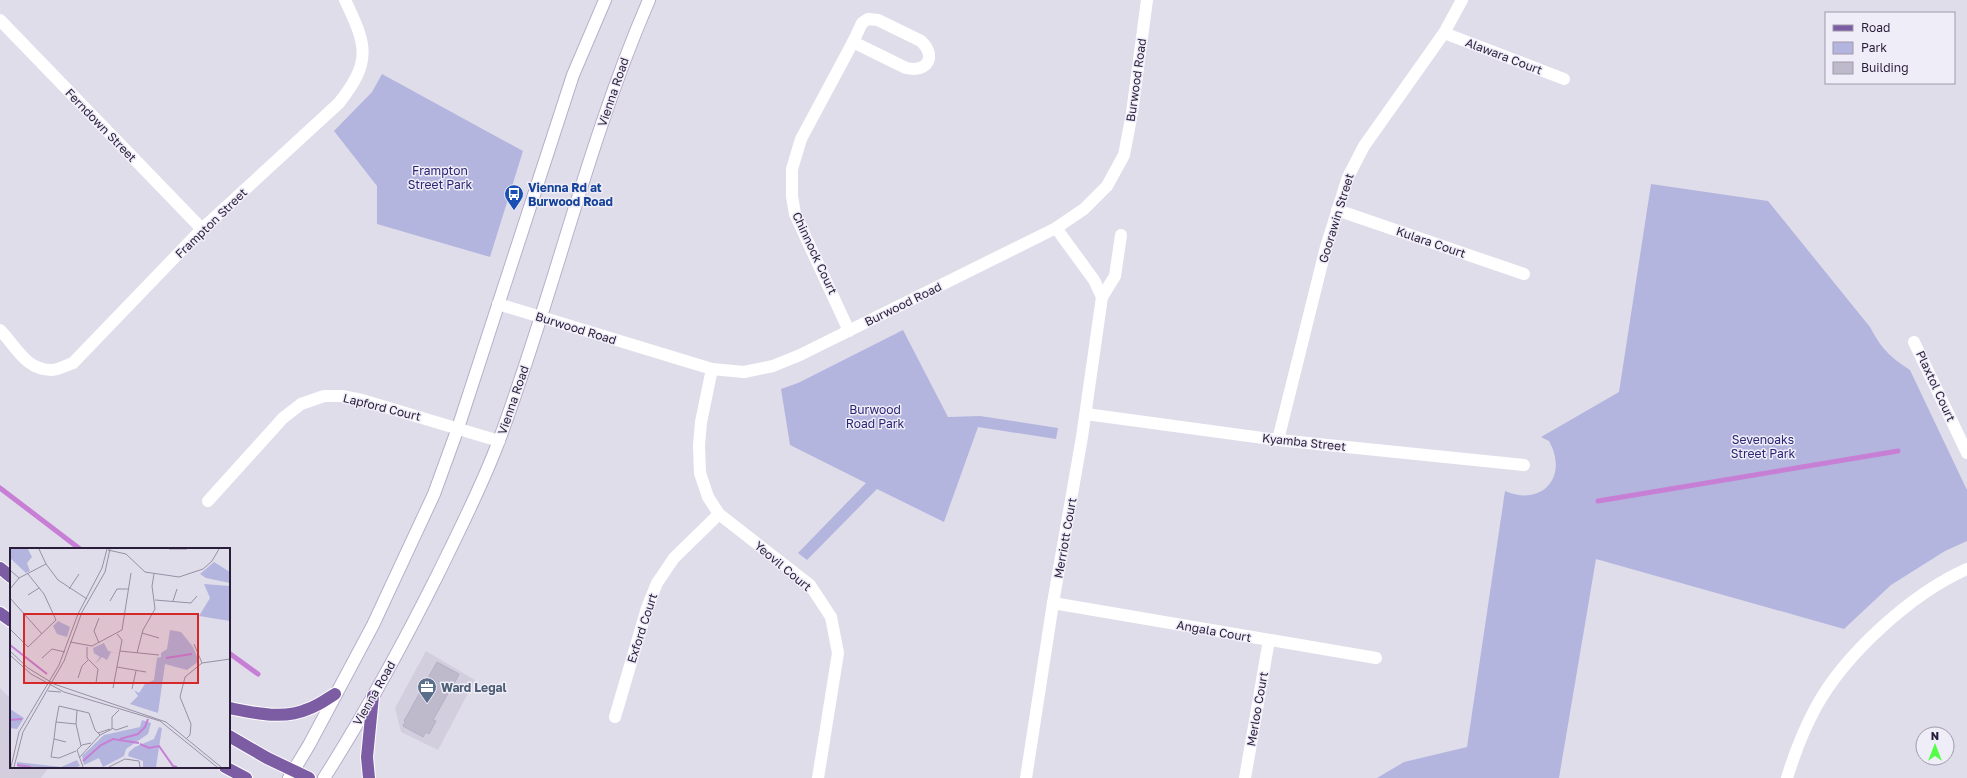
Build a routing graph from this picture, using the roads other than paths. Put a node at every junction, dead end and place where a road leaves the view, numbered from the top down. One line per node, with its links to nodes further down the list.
1 (345, 0): 12 (street, Frampton Street)
2 (605, 0): 16 (street)
3 (649, 0): 17 (street, Vienna Road)
4 (1147, 0): 11 (street, Burwood Road)
5 (1462, 0): 7 (street, Goorawin Street)
6 (0, 20): 12 (street, Ferndown Street)
7 (1444, 33): 9 (street, Alawara Court); 10 (street, Goorawin Street)
8 (853, 42): 8 (street, Chinnock Court); 19 (street, Chinnock Court)
9 (1564, 79)
10 (1337, 210): 14 (street, Kulara Court); 24 (street, Goorawin Street)
11 (1056, 228): 15 (street); 19 (street, Burwood Road)
12 (202, 229): 18 (street, Frampton Street)
13 (1121, 235): 15 (street, Merriott Court)
14 (1524, 274)
15 (1102, 297): 22 (street, Merriott Court)
16 (498, 304): 17 (street, Burwood Road); 23 (street)
17 (541, 317): 21 (street, Burwood Road); 25 (street, Vienna Road)
18 (0, 330)
19 (849, 331): 21 (street, Burwood Road)
20 (1914, 342): 26 (street, Plaxtol Court)
21 (712, 369): 29 (street, Yeovil Court)
22 (1086, 414): 24 (street, Kyamba Street); 33 (street, Merriott Court)
23 (458, 428): 25 (street, Lapford Court); 28 (street, Lapford Court); 38 (street)
24 (1278, 440): 27 (street, Kyamba Street)
25 (499, 441): 39 (street, Vienna Road)
26 (1967, 453)
27 (1524, 465)
28 (208, 501)
29 (719, 514): 41 (street, Exford Court); 49 (street, Yeovil Court)
30 (0, 568): 32 (main road)
31 (1967, 569): 52 (street)
32 (10, 576)
33 (1053, 603): 36 (street, Angala Court); 50 (street, Merriott Court)
34 (0, 613): 35 (main road)
35 (10, 621)
36 (1269, 640): 37 (street, Angala Court); 51 (street, Merloo Court)
37 (1376, 658)
38 (335, 694): 40 (main road); 44 (street)
39 (373, 696): 47 (street, Vienna Road); 48 (main road)
40 (230, 708)
41 (615, 717)
42 (230, 737): 44 (main road)
43 (228, 772): 45 (main road)
44 (291, 774): 46 (main road)
45 (246, 778)
46 (309, 778)
47 (324, 778)
48 (369, 778)
49 (818, 778)
50 (1026, 778)
51 (1245, 778)
52 (1787, 778)

